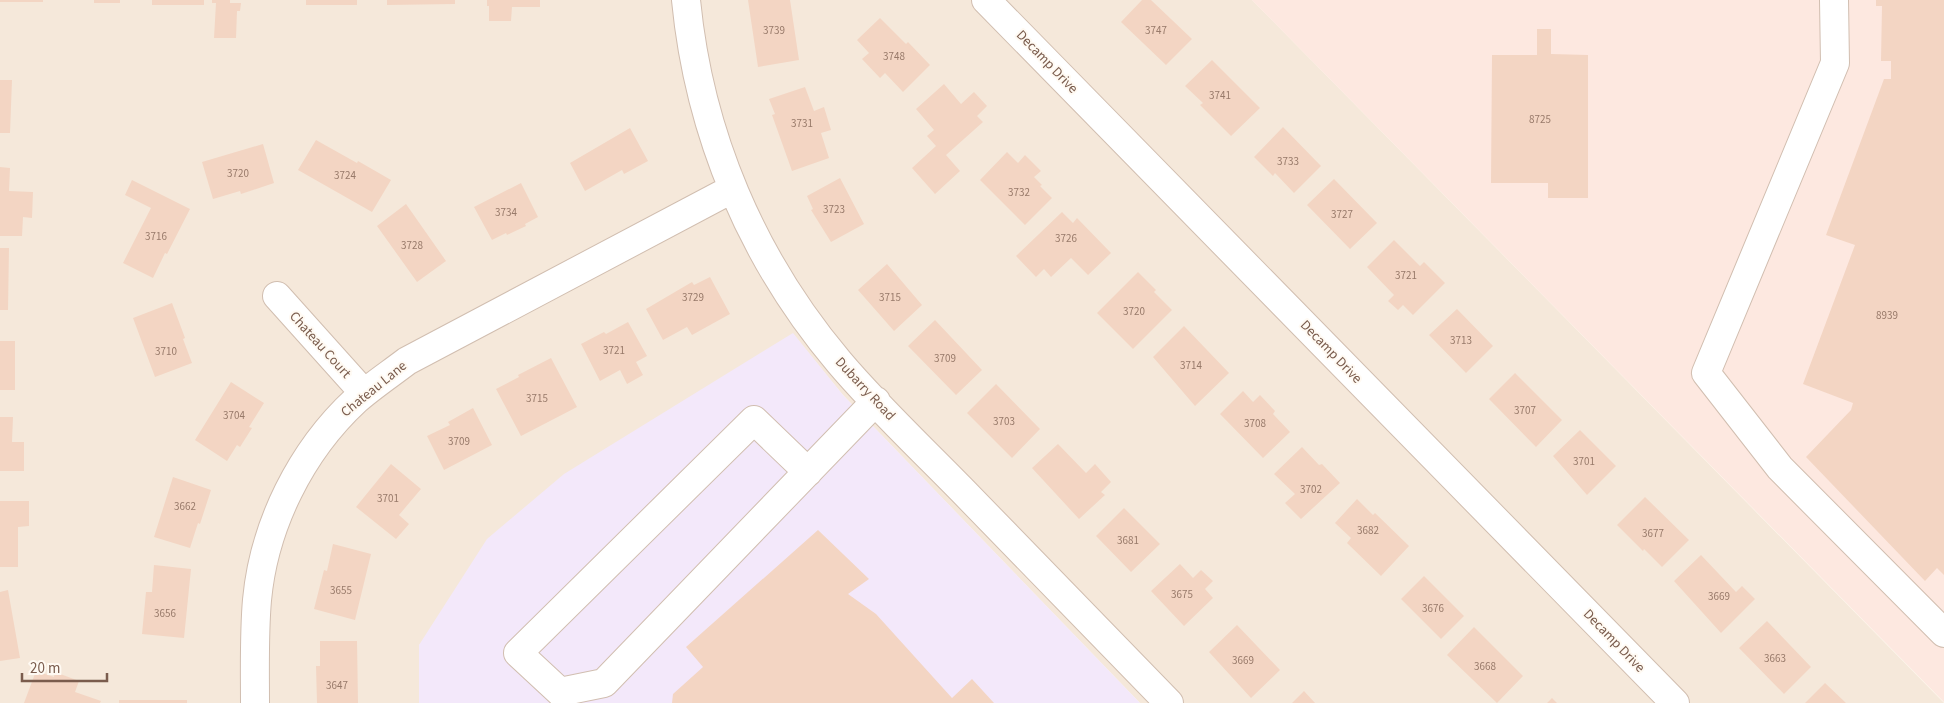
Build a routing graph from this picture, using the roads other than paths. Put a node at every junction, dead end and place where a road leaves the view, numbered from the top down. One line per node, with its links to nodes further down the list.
1 (686, 0): 4 (street, Dubarry Road)
2 (986, 0): 12 (street, Decamp Drive)
3 (1834, 0): 9 (street)
4 (732, 189): 6 (street, Chateau Lane); 7 (street, Dubarry Road)
5 (277, 296): 6 (street, Chateau Court)
6 (364, 393): 10 (street, Chateau Lane)
7 (876, 402): 8 (street); 11 (street, Dubarry Road)
8 (808, 472): 8 (street)
9 (1944, 633)
10 (255, 703)
11 (1169, 703)
12 (1675, 703)

